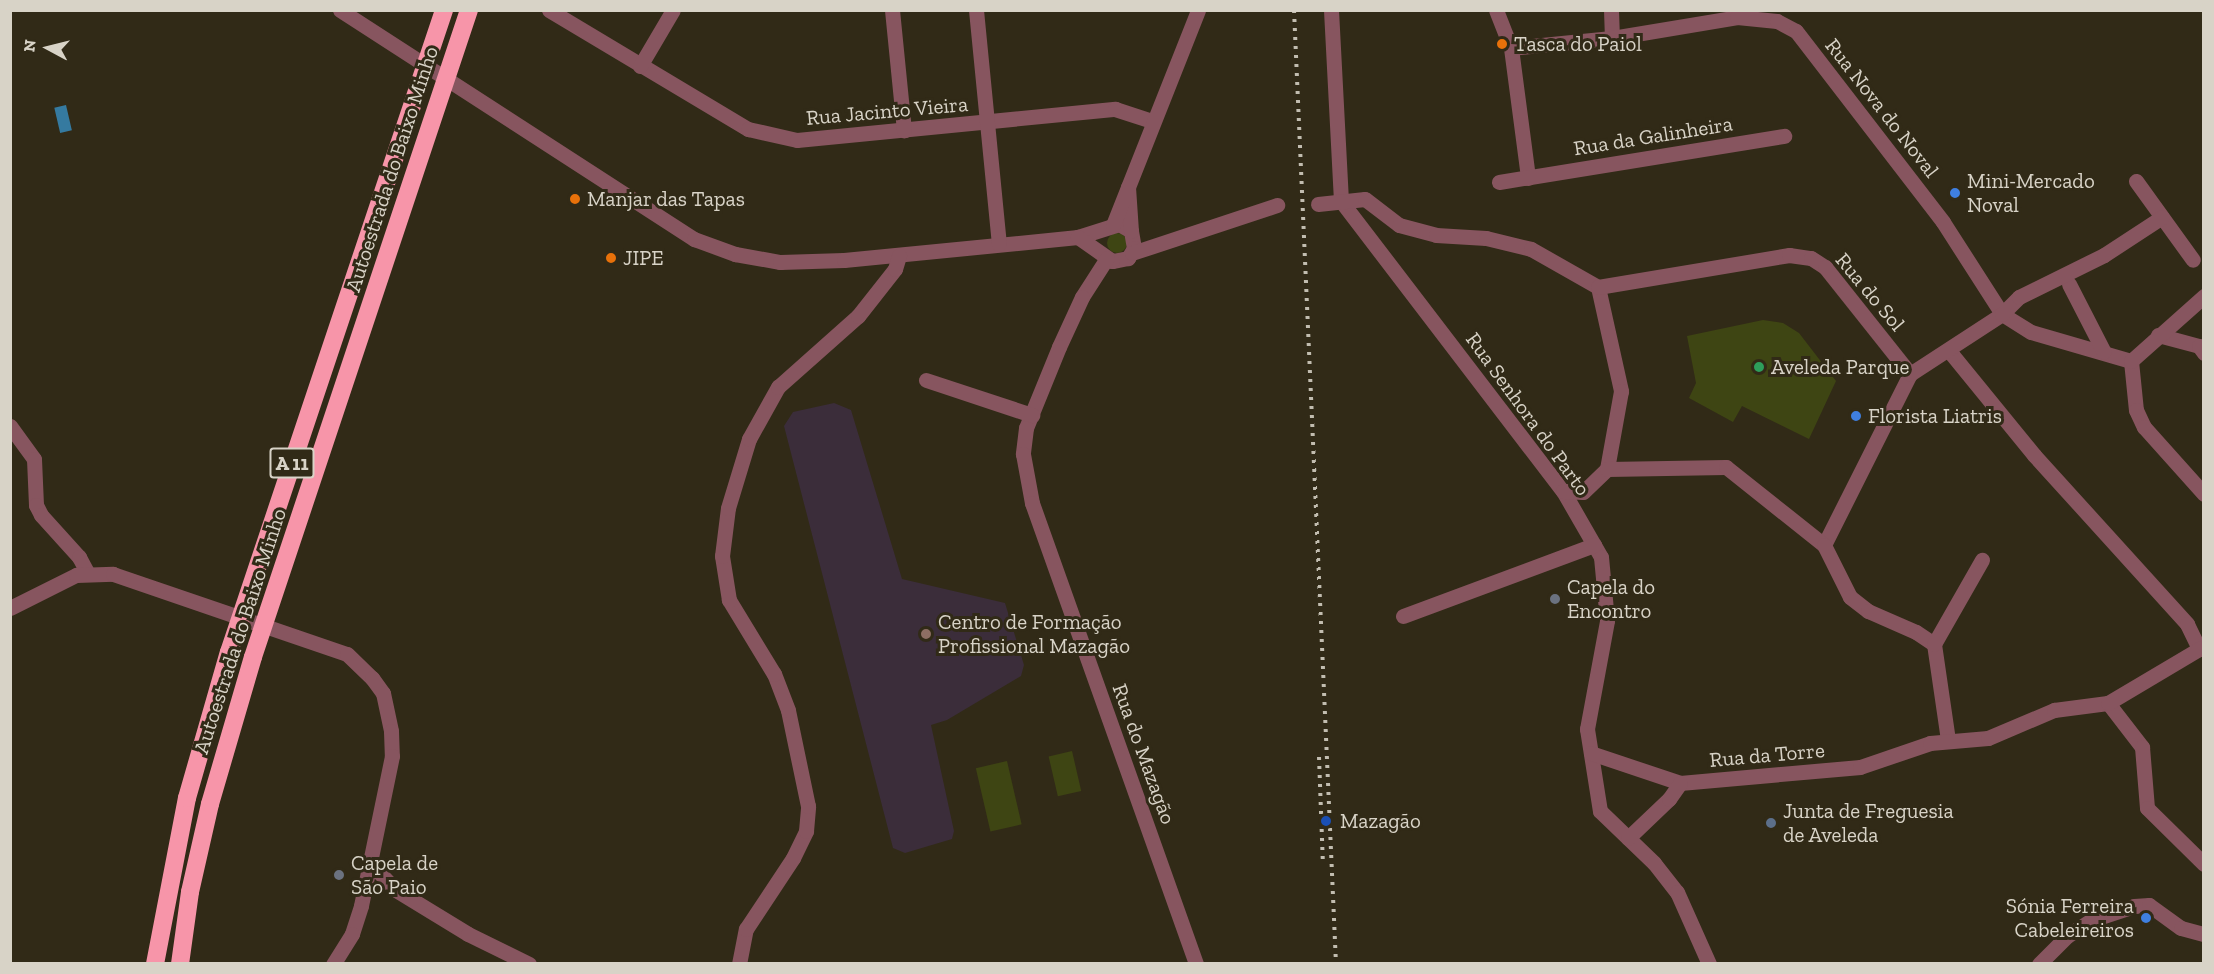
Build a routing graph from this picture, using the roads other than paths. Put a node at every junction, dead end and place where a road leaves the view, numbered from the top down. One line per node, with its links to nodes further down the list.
1 (444, 10): 69 (highway, Autoestrada do Baixo Minho / A 11)
2 (469, 10): 70 (highway, Autoestrada do Baixo Minho / A 11)
3 (549, 10): 14 (street, Rua Jacinto Vieira)
4 (673, 10): 14 (street)
5 (892, 10): 17 (street)
6 (976, 10): 16 (street)
7 (1198, 10): 15 (street)
8 (1331, 10): 23 (street)
9 (1496, 10): 13 (street)
10 (1611, 10): 12 (street)
11 (344, 12): 33 (street)
12 (1612, 38): 13 (street, Rua Nova do Noval); 38 (street, Rua Nova do Noval)
13 (1511, 48): 19 (street)
14 (640, 66): 17 (street, Rua Jacinto Vieira)
15 (1153, 121): 16 (street, Rua Jacinto Vieira); 22 (street)
16 (987, 122): 17 (street, Rua Jacinto Vieira); 30 (street)
17 (904, 130)
18 (1784, 136): 19 (street, Rua da Galinheira)
19 (1528, 178): 21 (street, Rua da Galinheira)
20 (2136, 181): 26 (street)
21 (1499, 182)
22 (1127, 185): 27 (street); 28 (street)
23 (1341, 201): 24 (street); 36 (street); 50 (street, Rua Senhora do Parto)
24 (1318, 204)
25 (1277, 205): 31 (street)
26 (2162, 217): 34 (street); 38 (street)
27 (1109, 227): 28 (street); 29 (street); 32 (street)
28 (1131, 231): 31 (street)
29 (1078, 237): 30 (street); 32 (street)
30 (999, 244): 33 (street)
31 (1132, 253): 32 (street)
32 (1103, 255): 46 (street, Rua do Mazagão)
33 (899, 256): 73 (street)
34 (2193, 260)
35 (2069, 284): 42 (street)
36 (1598, 287): 44 (street, Rua do Sol); 49 (street)
37 (2204, 296): 39 (street)
38 (2002, 314): 41 (street); 42 (street)
39 (2158, 335): 40 (street); 43 (street)
40 (2202, 348)
41 (1950, 352): 44 (street); 60 (street)
42 (2104, 352): 43 (street)
43 (2131, 362): 52 (street)
44 (1910, 374): 54 (street)
45 (926, 380): 46 (street)
46 (1032, 415): 74 (street, Rua do Mazagão)
47 (10, 426): 48 (street)
48 (16, 447): 56 (street)
49 (1607, 469): 51 (street); 54 (street)
50 (1563, 491): 51 (street); 53 (street, Rua Senhora do Parto)
51 (1583, 492): 53 (street)
52 (2204, 494)
53 (1592, 541): 58 (street); 63 (street, Rua Senhora do Parto)
54 (1824, 545): 59 (street)
55 (1982, 560): 59 (street)
56 (88, 574): 57 (street); 66 (street)
57 (10, 608)
58 (1403, 616)
59 (1934, 644): 62 (street)
60 (2201, 650): 61 (street)
61 (2108, 703): 62 (street, Rua da Torre); 67 (street)
62 (1948, 740): 64 (street, Rua da Torre)
63 (1591, 753): 64 (street, Rua da Torre); 65 (street, Rua Senhora do Parto)
64 (1680, 783): 65 (street)
65 (1628, 838): 75 (street, Rua Senhora do Parto)
66 (370, 863): 71 (street); 72 (street)
67 (2204, 864)
68 (2204, 934): 76 (street)
69 (156, 963)
70 (180, 963)
71 (333, 963)
72 (528, 963)
73 (739, 963)
74 (1196, 963)
75 (1709, 963)
76 (2039, 963)

